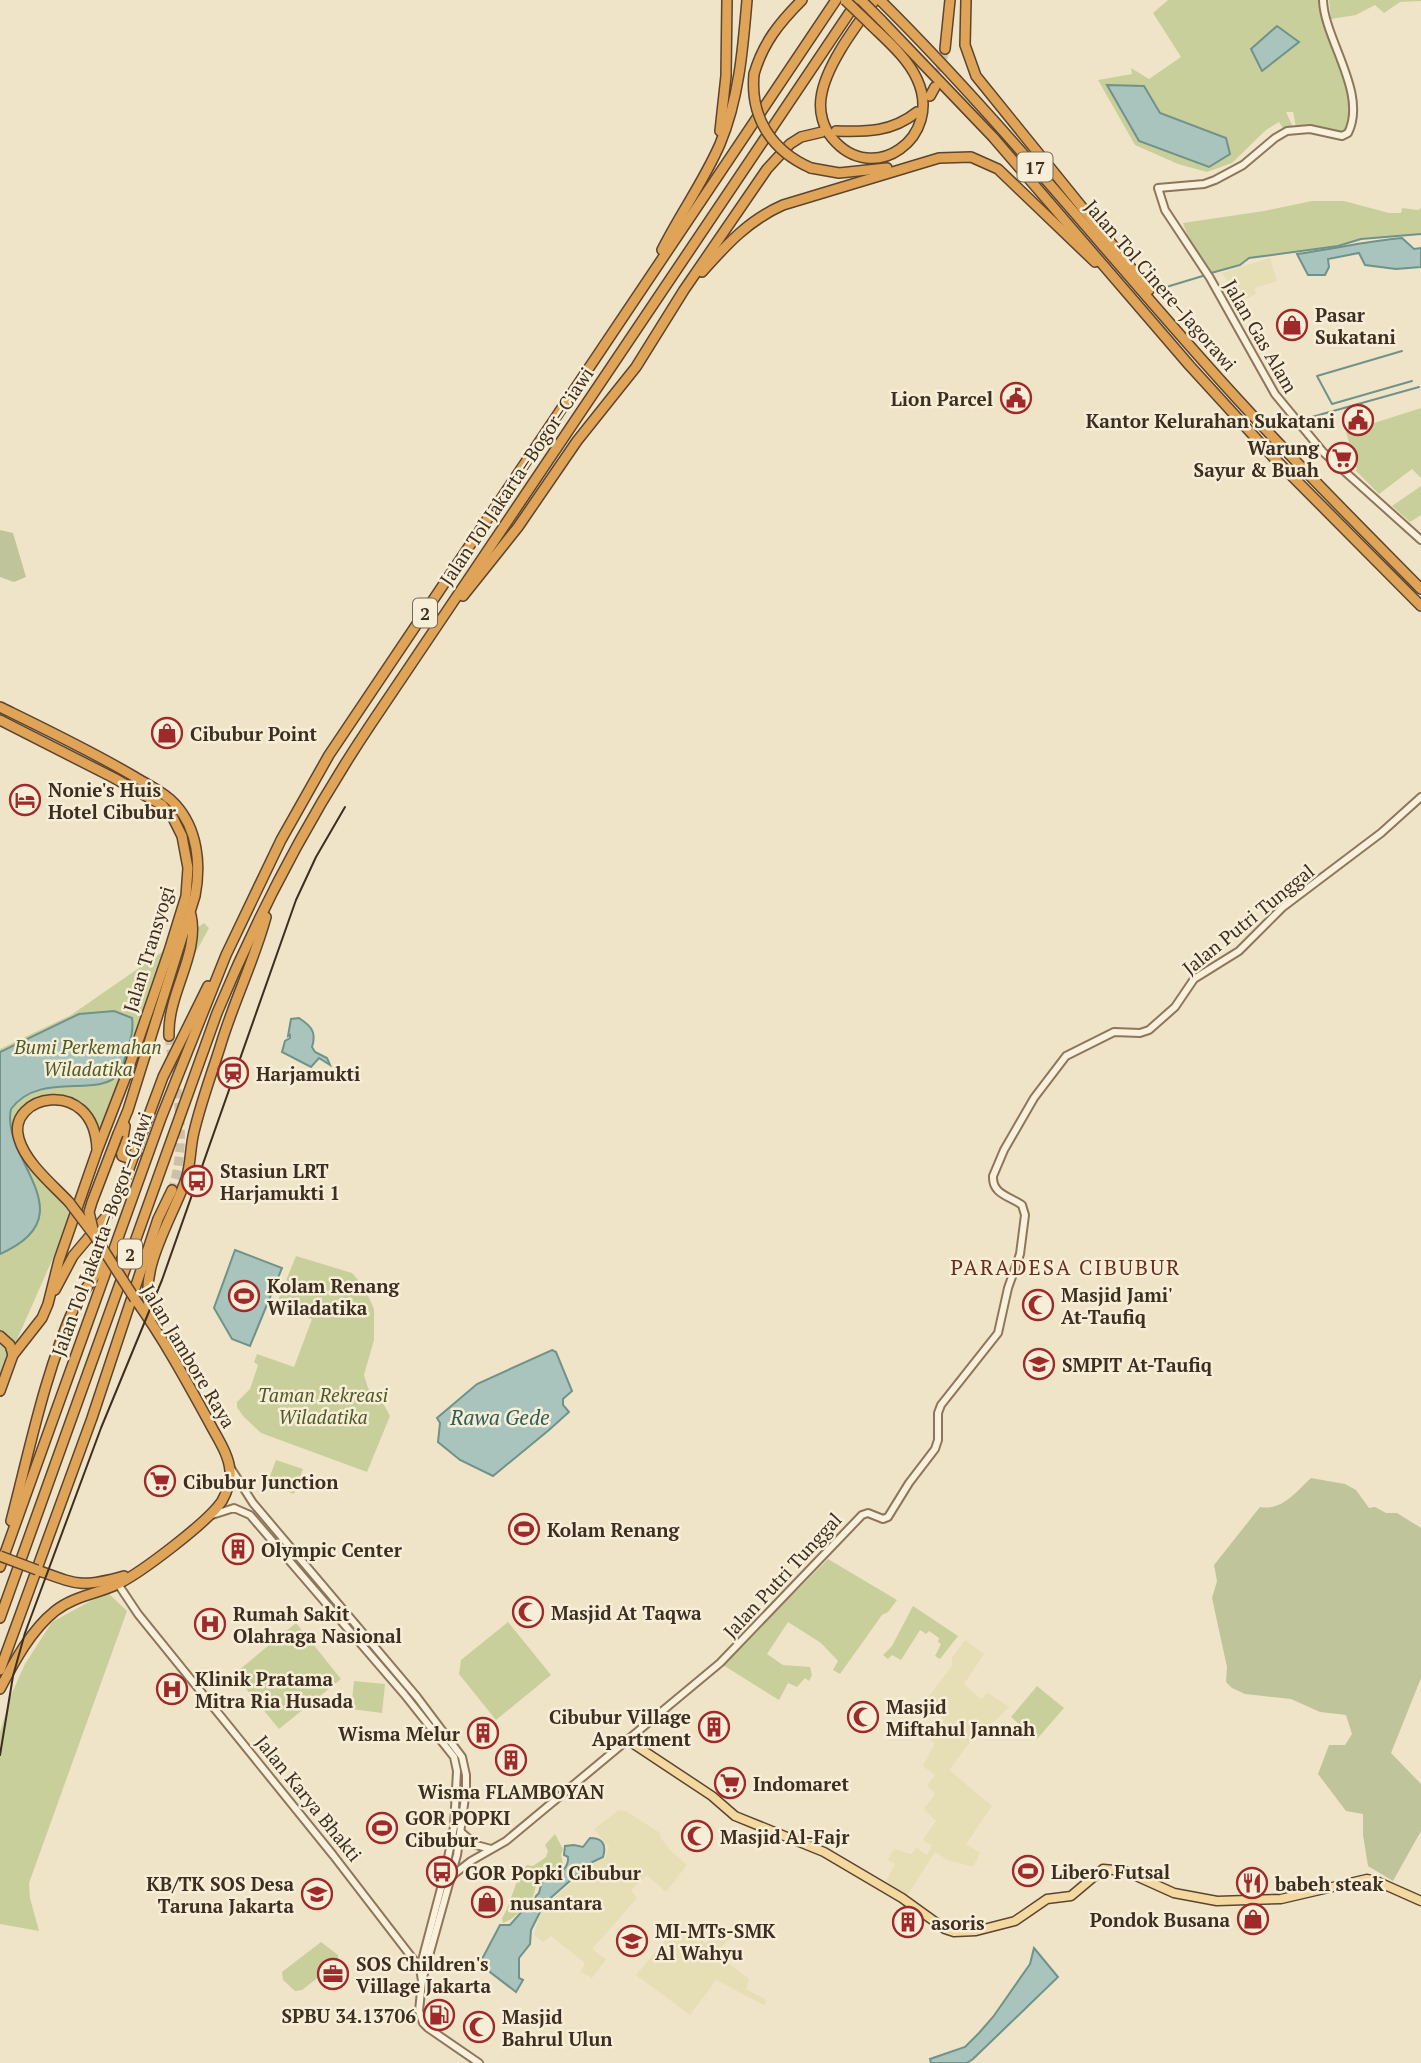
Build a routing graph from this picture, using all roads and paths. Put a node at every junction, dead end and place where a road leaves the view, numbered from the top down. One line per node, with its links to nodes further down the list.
1 (727, 0): 15 (highway)
2 (747, 0): 15 (highway)
3 (802, 0): 16 (highway, bridge)
4 (836, 0): 17 (highway, Jalan Tol Jakarta–Bogor–Ciawi / 2)
5 (845, 0): 7 (highway, bridge)
6 (860, 0): 19 (highway, 17, bridge); 24 (highway, Jalan Tol Jakarta–Bogor–Ciawi / 2)
7 (877, 0): 20 (highway, Jalan Tol Cinere–Jagorawi / 17)
8 (950, 0): 11 (highway)
9 (967, 0): 20 (highway)
10 (1323, 0): 21 (street, Jalan Gas Alam)
11 (945, 49)
12 (917, 112): 13 (highway)
13 (836, 131)
14 (822, 132): 18 (highway)
15 (720, 143): 17 (highway)
16 (913, 165): 18 (highway); 19 (highway)
17 (646, 283): 32 (highway, Jalan Tol Jakarta–Bogor–Ciawi / 2)
18 (684, 290): 24 (highway)
19 (1140, 307): 23 (highway, Jalan Tol Cinere–Jagorawi / 17)
20 (1176, 329): 22 (highway, Jalan Tol Cinere–Jagorawi / 17)
21 (1421, 540)
22 (1421, 589)
23 (1421, 606)
24 (442, 618): 30 (highway, Jalan Tol Jakarta–Bogor–Ciawi / 2)
25 (0, 707): 27 (highway, Jalan Transyogi)
26 (0, 720): 28 (highway, Jalan Transyogi)
27 (50, 732): 28 (highway); 31 (highway, Jalan Transyogi)
28 (44, 742): 33 (highway, Jalan Transyogi)
29 (1421, 797): 61 (street, Jalan Putri Tunggal)
30 (271, 895): 44 (highway); 54 (highway, Jalan Tol Jakarta–Bogor–Ciawi / 2)
31 (190, 913): 33 (highway, Jalan Transyogi); 34 (highway)
32 (226, 955): 37 (highway); 40 (highway, Jalan Tol Jakarta–Bogor–Ciawi / 2)
33 (162, 985): 35 (highway, Jalan Transyogi); 36 (highway, Jalan Transyogi)
34 (169, 1036)
35 (128, 1110): 37 (highway); 39 (highway, Jalan Transyogi, bridge)
36 (97, 1151): 39 (highway, Jalan Jambore Raya, bridge); 43 (highway, Jalan Transyogi)
37 (136, 1153): 43 (highway)
38 (172, 1190): 55 (highway)
39 (94, 1235): 44 (highway, Jalan Jambore Raya, bridge)
40 (116, 1247): 41 (highway); 51 (highway, Jalan Tol Jakarta–Bogor–Ciawi / 2)
41 (82, 1294)
42 (76, 1303): 51 (highway)
43 (48, 1304): 46 (highway, Jalan Transyogi)
44 (158, 1331): 48 (highway, Jalan Jambore Raya)
45 (0, 1336): 46 (highway)
46 (13, 1355): 47 (highway, Jalan Transyogi)
47 (0, 1391)
48 (230, 1469): 49 (highway); 57 (street, Jalan Jambore Raya)
49 (210, 1516): 52 (highway); 58 (street)
50 (0, 1556): 52 (highway, bridge)
51 (0, 1567)
52 (136, 1573): 53 (highway)
53 (118, 1584): 56 (highway); 69 (street, Jalan Karya Bhakti)
54 (0, 1618)
55 (0, 1670)
56 (0, 1689)
57 (410, 1689): 58 (street); 59 (street, Jalan Jambore Raya)
58 (404, 1694): 60 (street)
59 (417, 1697): 60 (street); 62 (street, Jalan Jambore Raya)
60 (410, 1702): 63 (street)
61 (629, 1741): 64 (street, Jalan Putri Tunggal); 68 (main road)
62 (461, 1832): 64 (street); 65 (street, Jalan Jambore Raya)
63 (451, 1845): 65 (street); 69 (street)
64 (491, 1849): 66 (street, Jalan Putri Tunggal)
65 (457, 1855): 66 (street); 67 (street, Jalan Jambore Raya)
66 (471, 1861): 67 (street, Jalan Putri Tunggal)
67 (453, 1875): 70 (street, Jalan Jambore Raya)
68 (1421, 1901)
69 (420, 1968): 70 (street)
70 (422, 1981): 71 (street, Jalan Jambore Raya)
71 (479, 2063)

